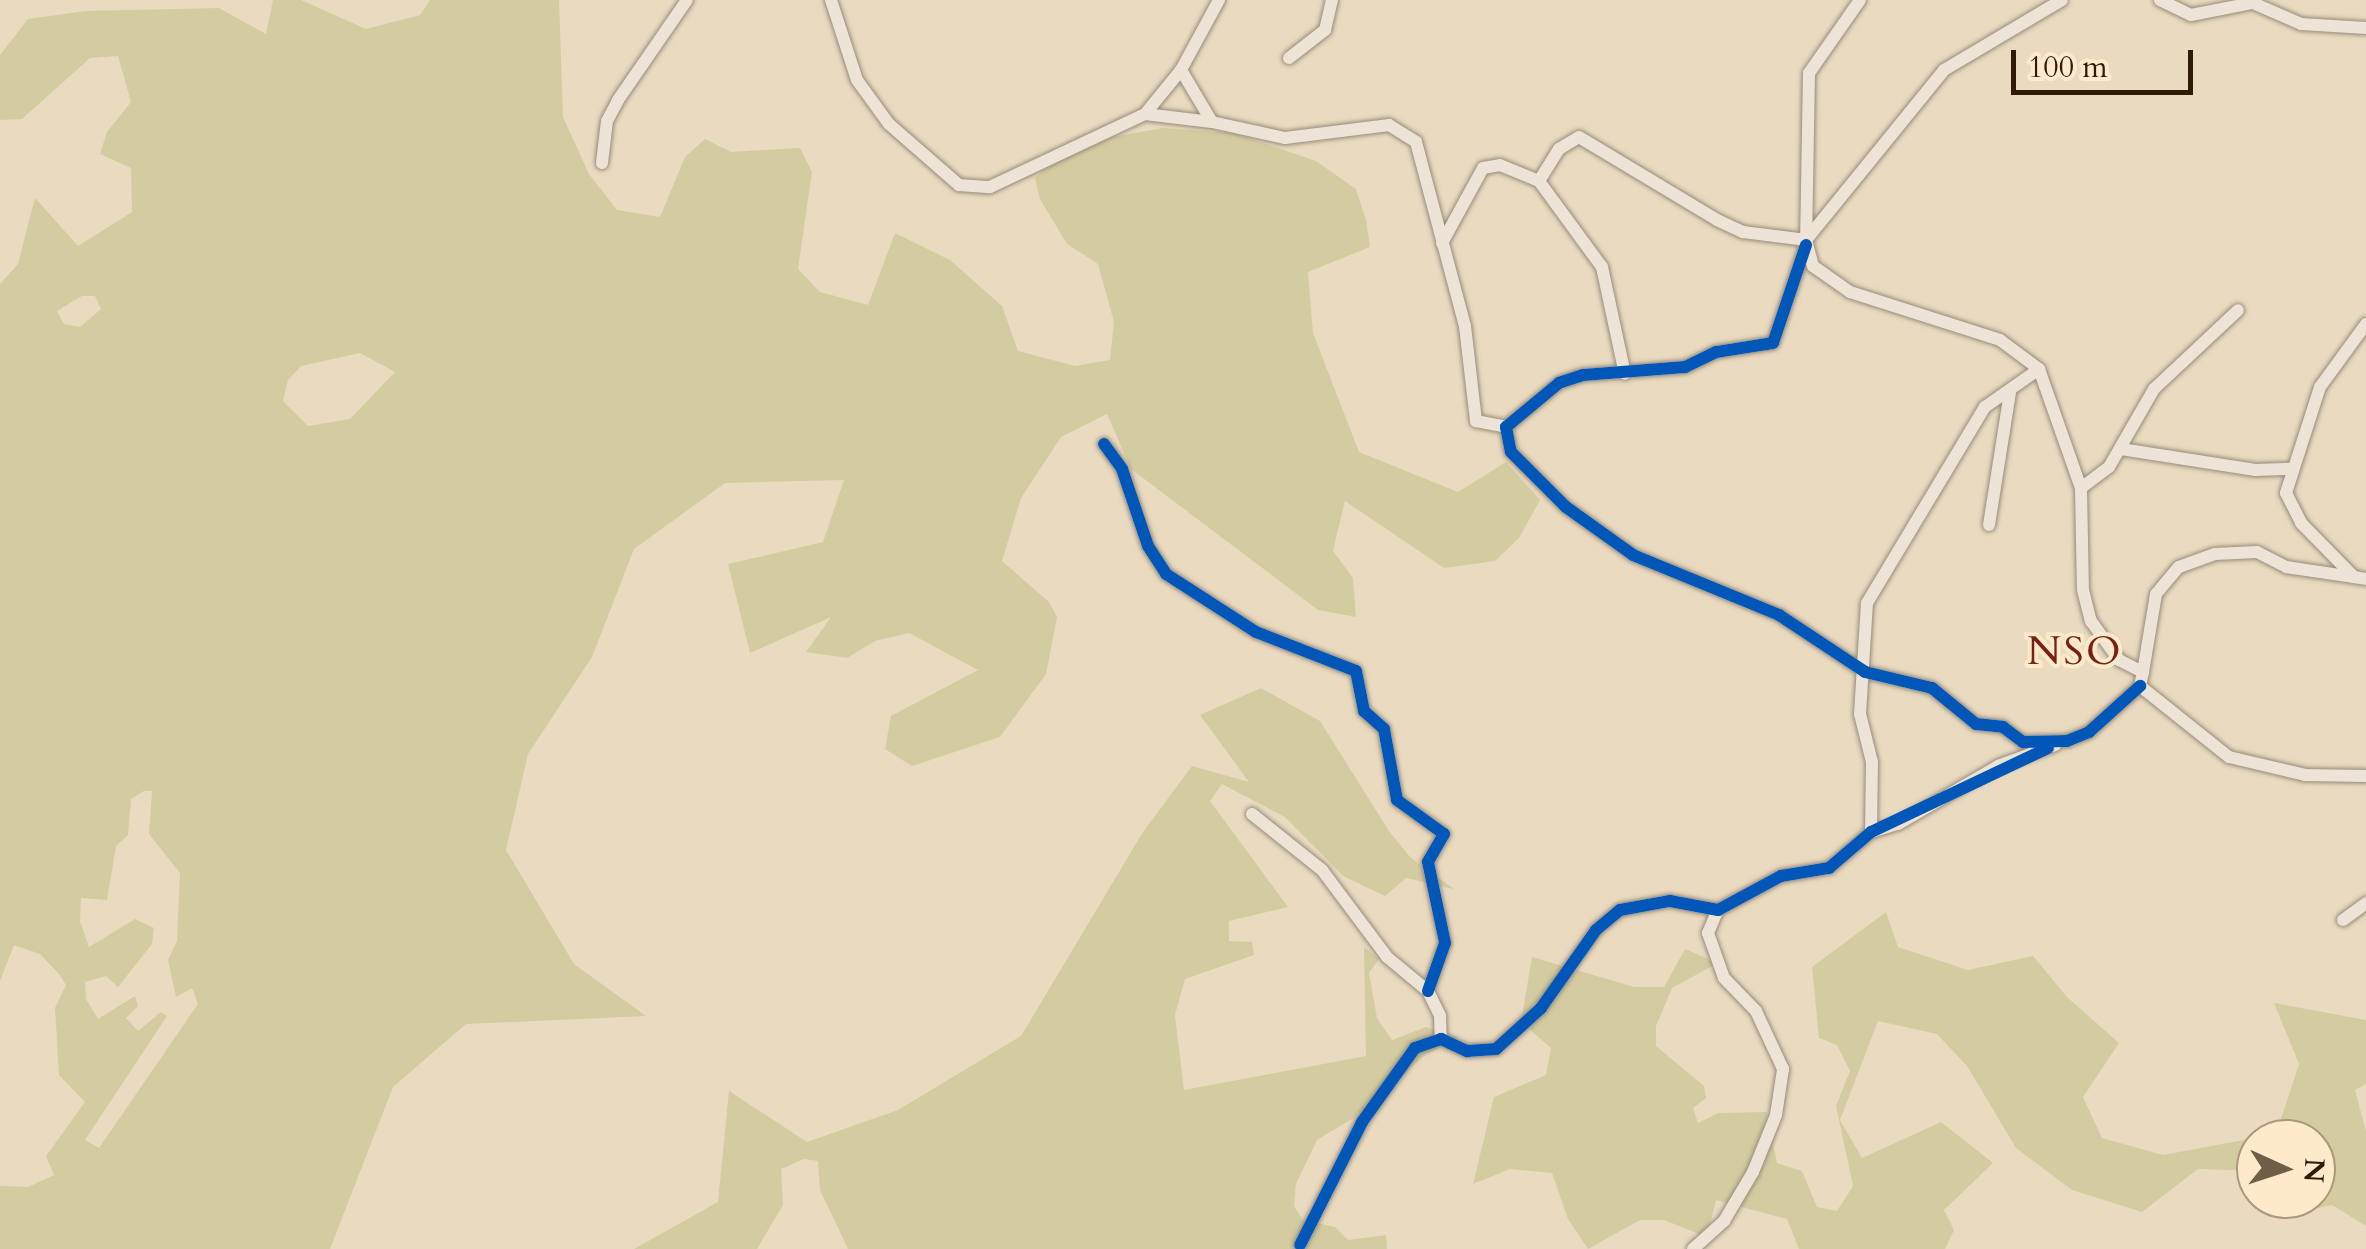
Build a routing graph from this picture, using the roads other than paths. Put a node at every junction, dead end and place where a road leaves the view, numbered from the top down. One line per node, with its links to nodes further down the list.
1 (687, 0): 13 (street)
2 (831, 0): 11 (street)
3 (1219, 0): 10 (street)
4 (1332, 0): 9 (street)
5 (1860, 0): 15 (street)
6 (2062, 0): 15 (street)
7 (2160, 0): 8 (street)
8 (2366, 28)
9 (1288, 58)
10 (1181, 70): 11 (street); 12 (street)
11 (1144, 114): 12 (street)
12 (1212, 122): 16 (street)
13 (602, 163)
14 (1539, 181): 15 (street); 16 (street); 20 (street)
15 (1806, 243): 19 (street); 20 (street)
16 (1442, 244): 22 (street)
17 (2238, 310): 24 (street)
18 (2366, 324): 25 (street)
19 (2038, 369): 21 (street); 26 (street)
20 (1625, 374): 22 (street)
21 (2010, 392): 27 (street); 29 (street)
22 (1506, 427): 29 (street)
23 (1104, 444): 38 (street)
24 (2121, 448): 25 (street); 26 (street)
25 (2292, 469): 28 (street)
26 (2080, 488): 30 (street)
27 (1989, 525)
28 (2360, 578): 30 (street)
29 (1865, 672): 31 (street); 34 (street)
30 (2142, 679): 31 (street); 32 (street)
31 (2066, 741): 34 (street)
32 (2366, 776)
33 (1252, 814): 38 (street)
34 (1871, 832): 36 (street)
35 (2366, 902): 37 (street)
36 (1718, 910): 39 (street); 41 (street)
37 (2343, 920)
38 (1428, 991): 39 (street)
39 (1441, 1038): 40 (street)
40 (1300, 1245)
41 (1694, 1249)

